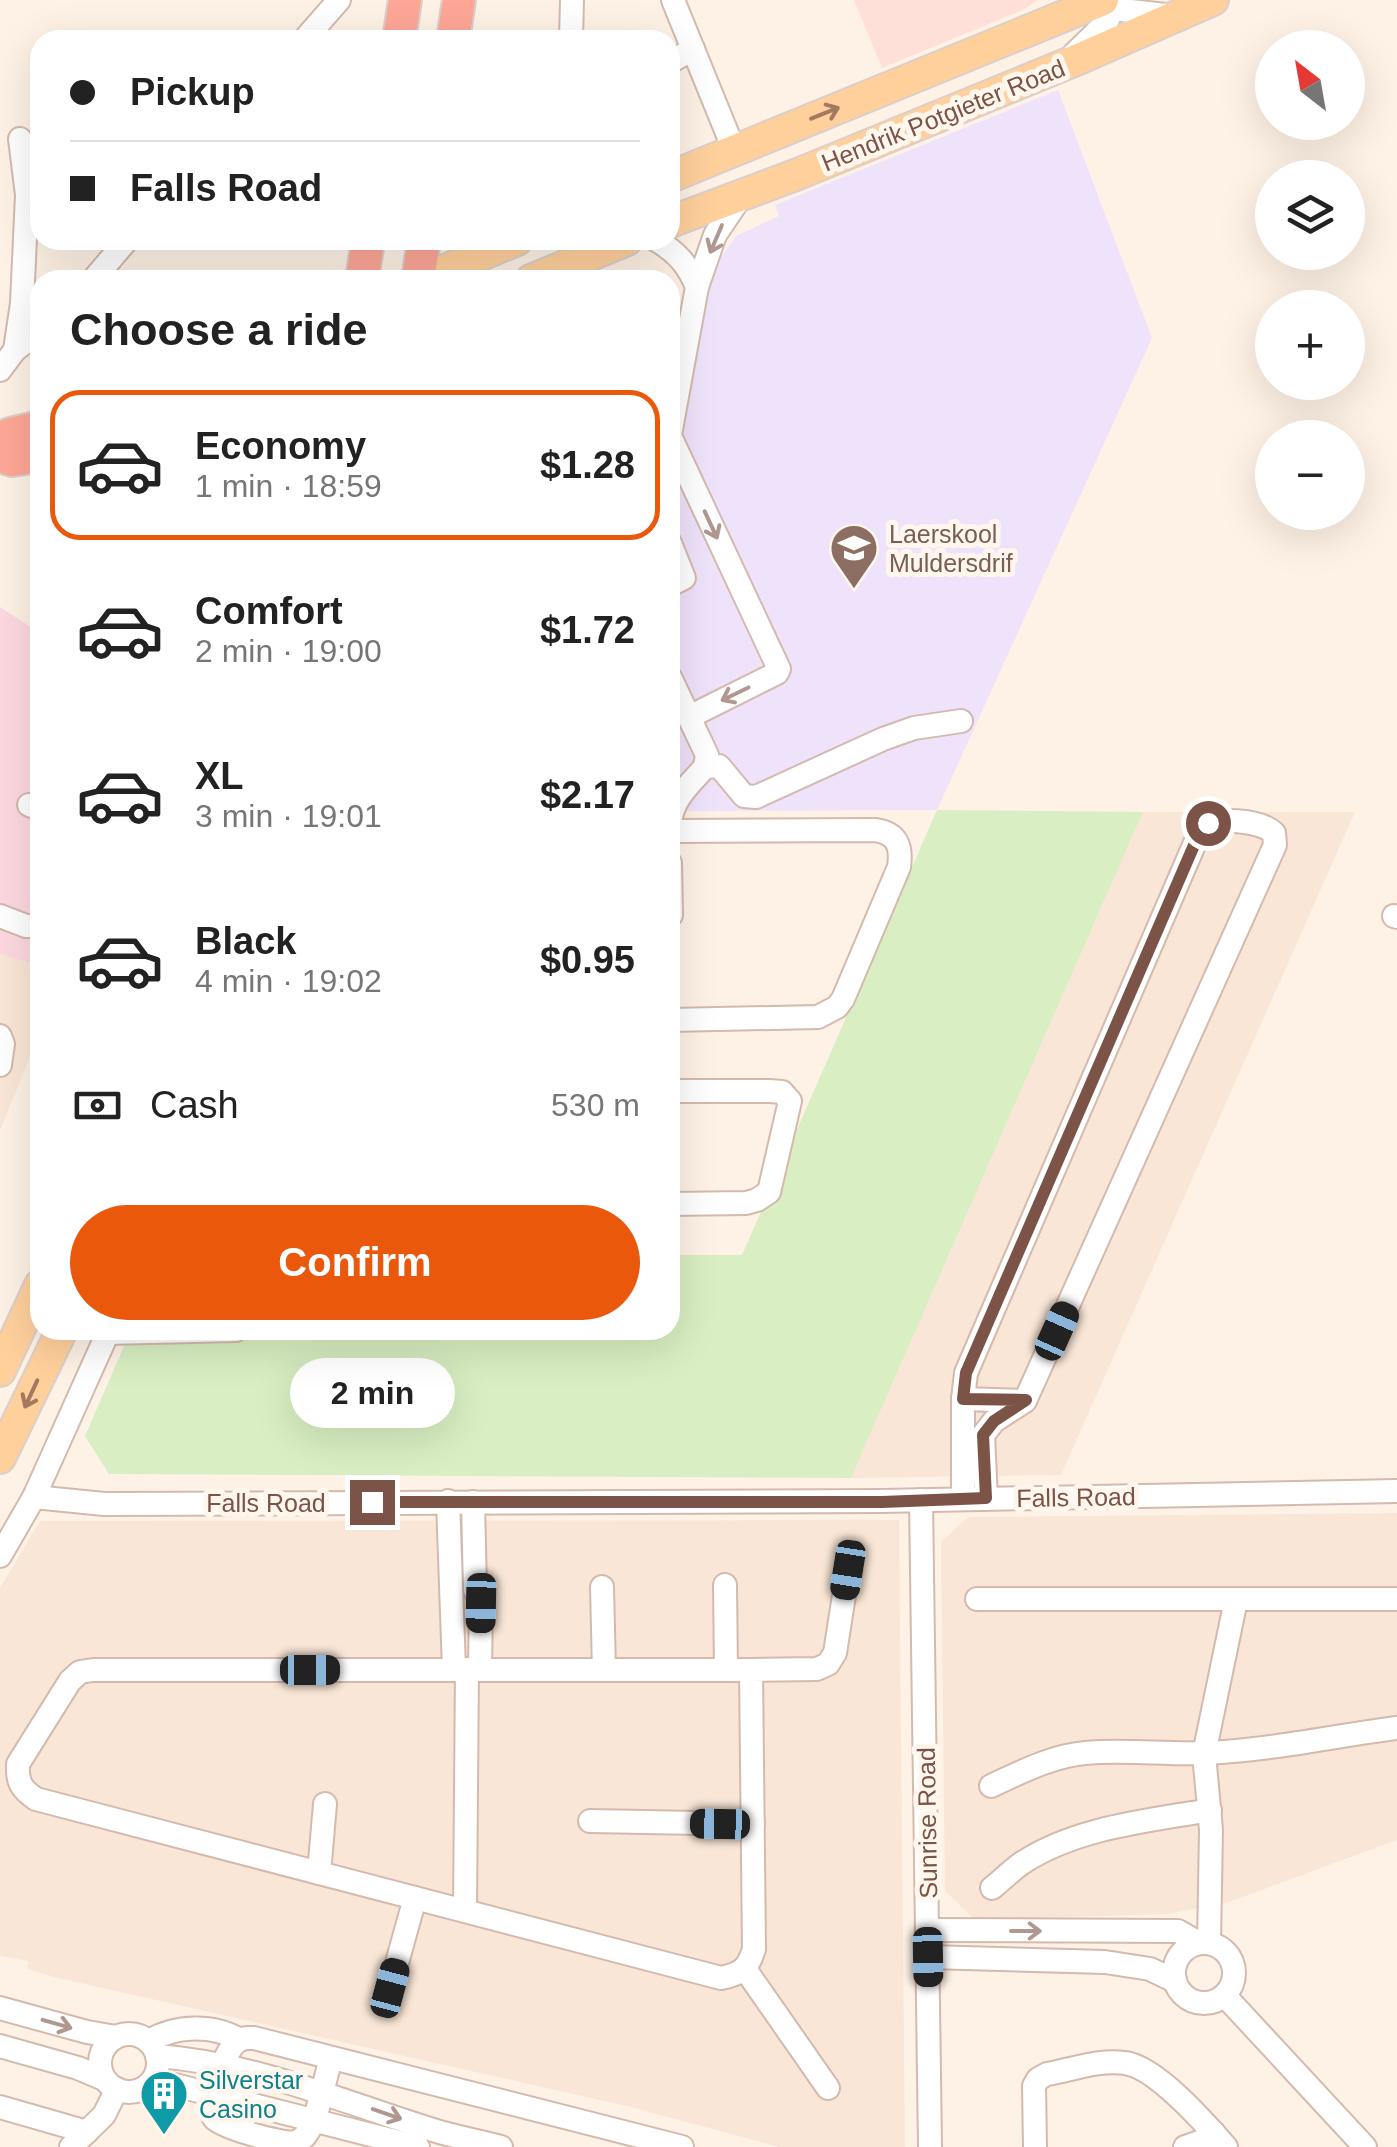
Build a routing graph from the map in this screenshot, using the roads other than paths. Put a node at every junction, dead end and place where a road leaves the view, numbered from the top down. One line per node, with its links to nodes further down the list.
1 (340, 0): 10 (street)
2 (405, 0): 11 (highway)
3 (459, 0): 12 (highway)
4 (572, 0): 13 (street)
5 (673, 0): 15 (street)
6 (1052, 0): 14 (main road)
7 (1212, 0): 9 (main road, Hendrik Potgieter Road)
8 (1107, 2): 9 (street); 14 (main road, Hendrik Potgieter Road); 17 (street)
9 (1174, 16): 17 (main road, Hendrik Potgieter Road)
10 (313, 30)
11 (400, 30)
12 (455, 30)
13 (571, 30)
14 (1003, 40): 19 (main road, Hendrik Potgieter Road, one-way to 14)
15 (693, 50): 16 (street); 19 (street)
16 (680, 57)
17 (1060, 67): 21 (main road, Hendrik Potgieter Road)
18 (20, 139): 33 (street)
19 (734, 150): 20 (main road, Hendrik Potgieter Road)
20 (680, 173)
21 (742, 195): 22 (main road, Hendrik Potgieter Road); 30 (street, one-way to 30)
22 (680, 218)
23 (118, 250): 27 (street)
24 (494, 250): 28 (main road)
25 (603, 250): 29 (main road)
26 (672, 250): 30 (street)
27 (102, 270)
28 (444, 270)
29 (555, 270)
30 (695, 295): 31 (street); 35 (street)
31 (680, 311)
32 (30, 339): 33 (street)
33 (15, 350): 34 (street)
34 (0, 370)
35 (680, 380)
36 (30, 438): 37 (highway)
37 (0, 442)
38 (30, 447): 39 (highway)
39 (0, 456)
40 (680, 480): 42 (street, one-way to 42)
41 (680, 698): 42 (street)
42 (689, 717): 44 (street)
43 (961, 720): 44 (street)
44 (705, 767): 45 (street)
45 (680, 795)
46 (680, 827): 49 (street)
47 (0, 916): 48 (street)
48 (30, 926)
49 (680, 1020)
50 (0, 1036): 51 (street)
51 (0, 1065)
52 (680, 1091): 53 (street)
53 (680, 1204)
54 (30, 1306): 57 (main road)
55 (57, 1340): 60 (main road, one-way to 60)
56 (104, 1340): 63 (street)
57 (0, 1371)
58 (963, 1399): 59 (street); 59 (street); 61 (street)
59 (1026, 1400): 61 (street)
60 (0, 1458)
61 (973, 1460): 64 (street)
62 (1397, 1490): 64 (street, Falls Road)
63 (34, 1497): 66 (street, Falls Road); 68 (street)
64 (974, 1499): 65 (street, Falls Road)
65 (921, 1500): 67 (street, Falls Road); 92 (street, Sunrise Road)
66 (448, 1502): 67 (street, Falls Road); 73 (street)
67 (473, 1502): 72 (street)
68 (0, 1556)
69 (848, 1570): 80 (street)
70 (725, 1585): 79 (street)
71 (602, 1587): 78 (street)
72 (475, 1589): 73 (street); 77 (street)
73 (450, 1590): 77 (street)
74 (977, 1599): 76 (street)
75 (1397, 1599): 76 (street)
76 (1236, 1600): 82 (street)
77 (467, 1669): 78 (street); 88 (street); 91 (street)
78 (604, 1670): 79 (street)
79 (726, 1670): 80 (street)
80 (751, 1670): 87 (street)
81 (1397, 1728): 82 (street)
82 (1204, 1754): 83 (street); 85 (street)
83 (992, 1786)
84 (325, 1804): 88 (street)
85 (1210, 1810): 89 (street); 93 (street)
86 (590, 1820): 87 (street)
87 (753, 1824): 95 (street)
88 (319, 1873): 90 (street)
89 (992, 1888)
90 (415, 1898): 91 (street); 97 (street)
91 (465, 1911): 95 (street)
92 (928, 1930): 93 (street, one-way to 93); 94 (street, Sunrise Road)
93 (1204, 1943): 96 (street); 98 (street)
94 (928, 1957): 96 (street); 119 (street, Sunrise Road)
95 (745, 1969): 108 (street)
96 (1175, 1982): 98 (street)
97 (390, 1988)
98 (1225, 1996): 122 (street)
99 (7, 2010): 100 (street, one-way to 100); 102 (street)
100 (116, 2036): 103 (street); 106 (street)
101 (240, 2040): 103 (street); 104 (street); 105 (street)
102 (2, 2046): 106 (street)
103 (153, 2049): 105 (street); 107 (street)
104 (330, 2058): 109 (street); 118 (street)
105 (223, 2066): 109 (street); 110 (street)
106 (111, 2084): 107 (street); 114 (street)
107 (148, 2085): 110 (street)
108 (828, 2088)
109 (320, 2092): 112 (street); 113 (street, one-way to 113)
110 (212, 2094): 112 (street)
111 (0, 2107): 114 (street)
112 (312, 2122): 116 (street)
113 (434, 2139): 117 (street)
114 (79, 2140)
115 (1220, 2140): 120 (street); 121 (street)
116 (418, 2147)
117 (501, 2147)
118 (682, 2147)
119 (930, 2147)
120 (1035, 2147)
121 (1185, 2147)
122 (1365, 2147)

